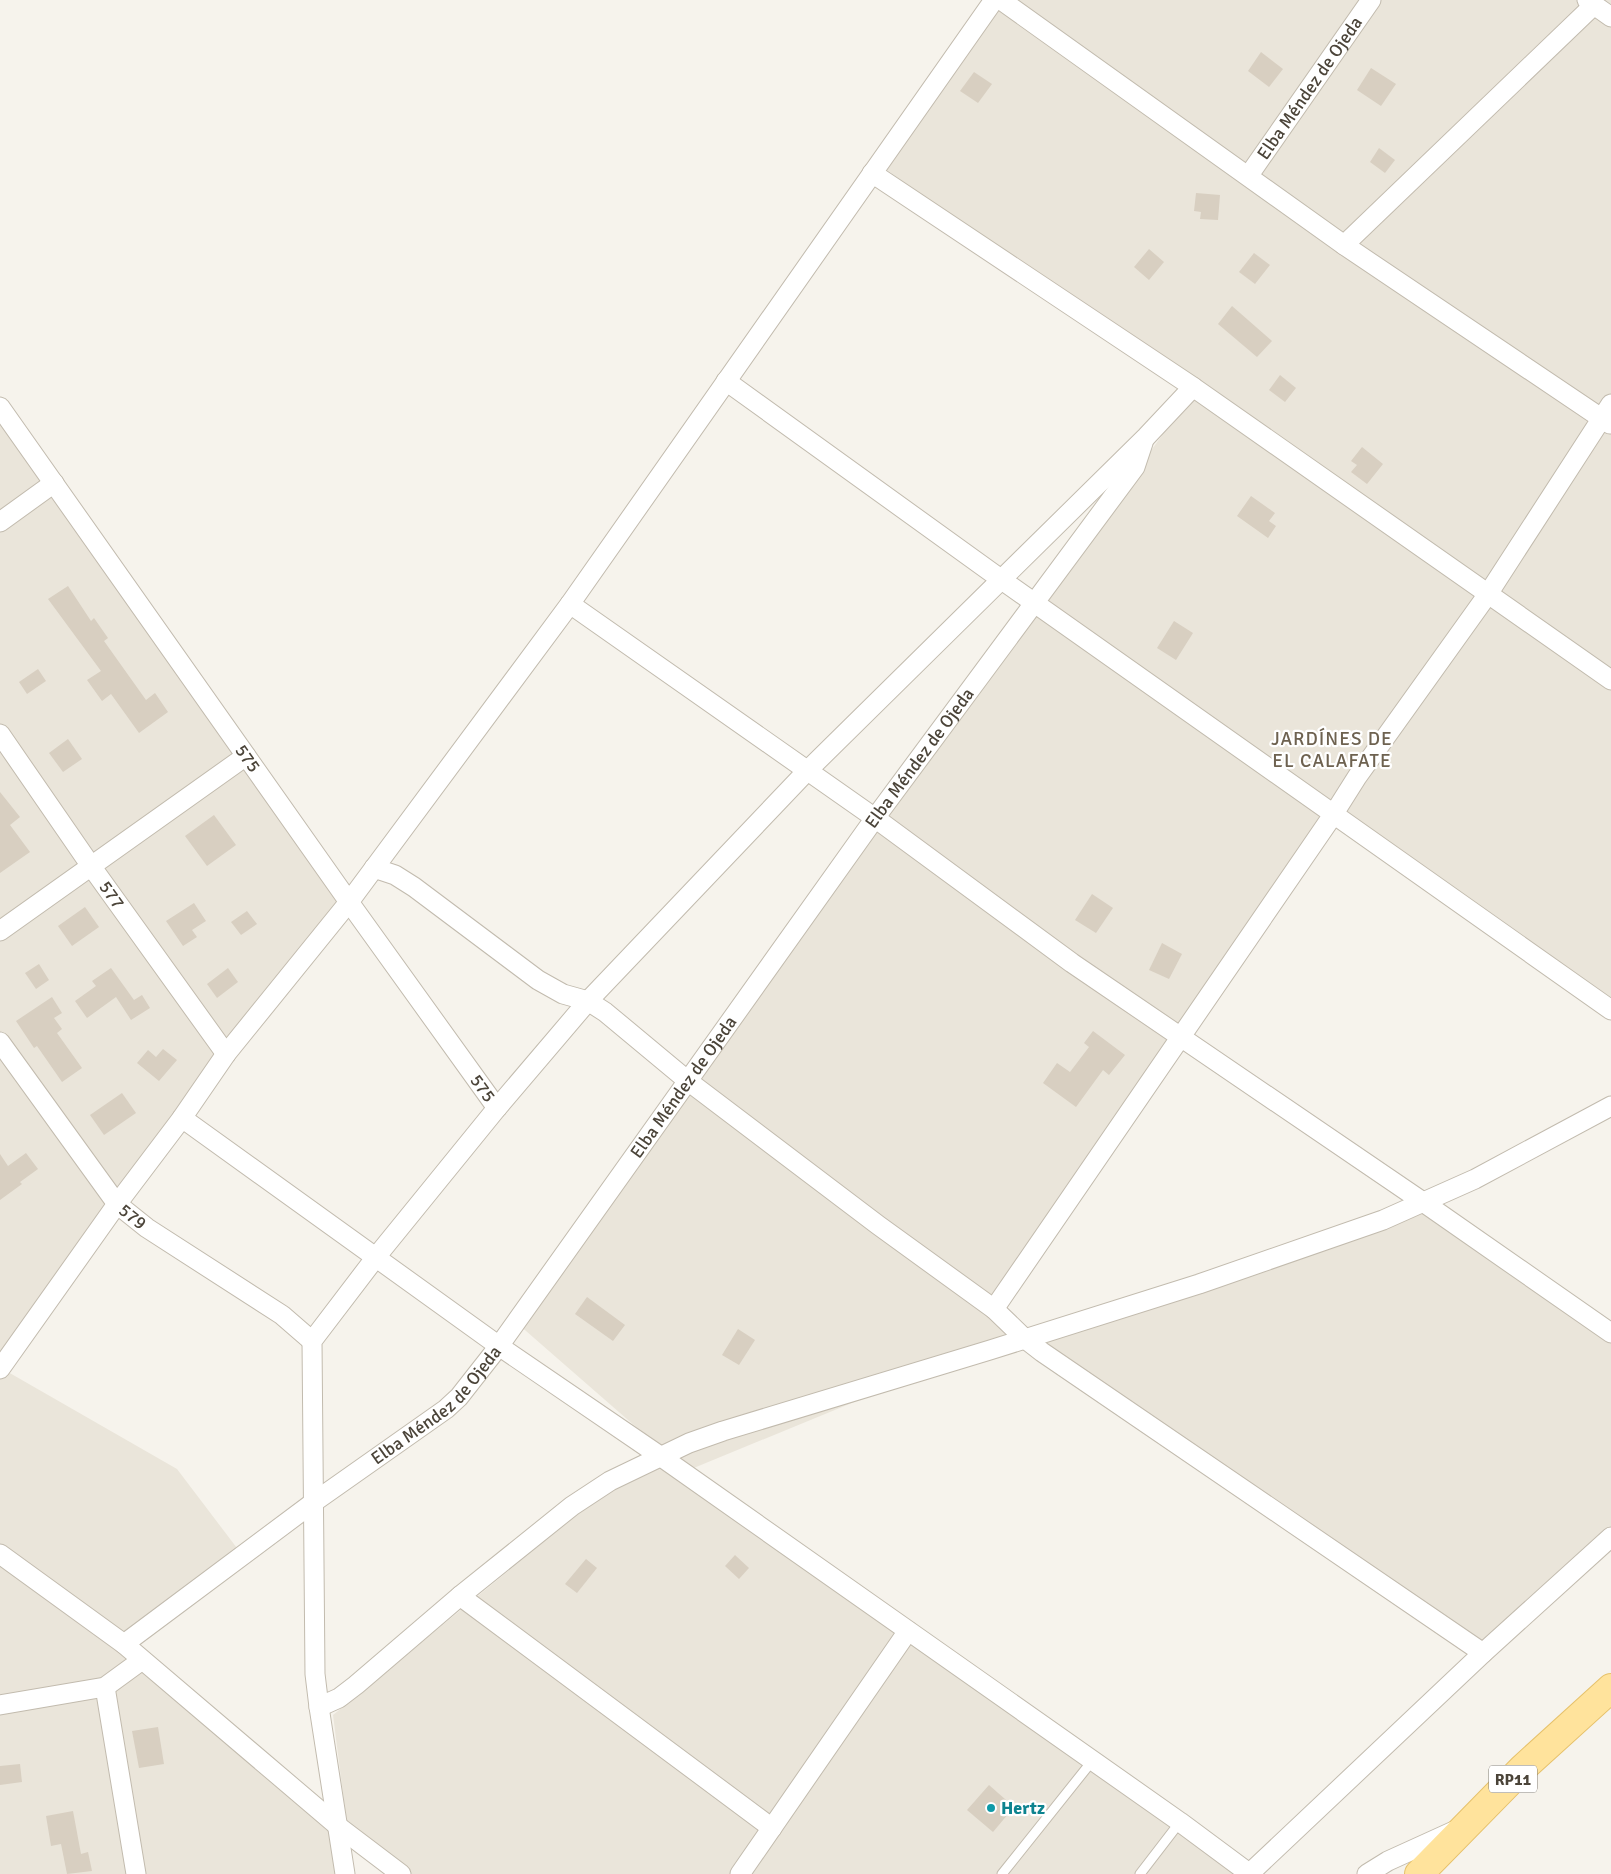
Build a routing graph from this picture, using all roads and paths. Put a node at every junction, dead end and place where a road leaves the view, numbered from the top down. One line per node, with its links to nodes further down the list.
1 (994, 0): 6 (street)
2 (1001, 0): 7 (street)
3 (1371, 0): 7 (street, Elba Méndez de Ojeda)
4 (1590, 2): 5 (street); 8 (street)
5 (1611, 17)
6 (872, 173): 9 (street); 10 (street)
7 (1249, 175): 8 (street)
8 (1344, 245): 12 (street)
9 (726, 382): 16 (street); 19 (street)
10 (1193, 387): 13 (street); 17 (street)
11 (0, 407): 14 (street, 575)
12 (1608, 415): 17 (street)
13 (1146, 437): 16 (street); 18 (street, Elba Méndez de Ojeda)
14 (54, 484): 15 (street); 22 (street, 575)
15 (0, 522)
16 (1002, 580): 18 (street); 23 (street)
17 (1488, 594): 20 (street); 24 (street)
18 (1034, 603): 24 (street); 25 (street, Elba Méndez de Ojeda)
19 (570, 604): 23 (street); 27 (street)
20 (1611, 680)
21 (0, 734): 26 (street, 577)
22 (246, 756): 26 (street); 28 (street, 575)
23 (807, 771): 25 (street); 30 (street)
24 (1333, 815): 31 (street); 32 (street)
25 (876, 818): 32 (street); 35 (street, Elba Méndez de Ojeda)
26 (91, 866): 29 (street); 34 (street, 577)
27 (374, 868): 28 (street); 30 (street)
28 (348, 902): 34 (street); 37 (street, 575)
29 (0, 931)
30 (588, 1001): 35 (street); 37 (street)
31 (1611, 1010)
32 (1181, 1038): 39 (street); 42 (street)
33 (0, 1042): 40 (street, 579)
34 (226, 1054): 38 (street)
35 (688, 1081): 42 (street); 46 (street, Elba Méndez de Ojeda)
36 (1611, 1106): 39 (street)
37 (497, 1108): 41 (street)
38 (182, 1118): 40 (street); 41 (street)
39 (1423, 1202): 43 (street); 44 (street)
40 (117, 1204): 45 (street, 579); 47 (street)
41 (376, 1257): 45 (street); 46 (street)
42 (994, 1309): 44 (street)
43 (1611, 1332)
44 (1024, 1338): 48 (street); 55 (street)
45 (312, 1341): 49 (street)
46 (499, 1346): 48 (street); 49 (street, Elba Méndez de Ojeda)
47 (0, 1368)
48 (660, 1456): 52 (street); 53 (street)
49 (314, 1502): 54 (street, Elba Méndez de Ojeda); 60 (street)
50 (1611, 1537): 55 (street)
51 (0, 1554): 54 (street)
52 (460, 1596): 60 (street); 65 (street)
53 (908, 1631): 61 (street); 65 (street)
54 (124, 1644): 56 (street)
55 (1483, 1653): 72 (street)
56 (142, 1660): 57 (street); 63 (street)
57 (105, 1687): 59 (street); 66 (street)
58 (1611, 1688): 64 (main road, RP11)
59 (0, 1706)
60 (318, 1707): 63 (street)
61 (1093, 1760): 62 (street); 70 (lane)
62 (1180, 1822): 71 (lane); 72 (street)
63 (339, 1827): 67 (street); 68 (street)
64 (1464, 1827): 73 (street); 74 (main road, RP11)
65 (772, 1828): 69 (street)
66 (136, 1874)
67 (345, 1874)
68 (401, 1874)
69 (740, 1874)
70 (1002, 1874)
71 (1140, 1874)
72 (1250, 1874)
73 (1367, 1874)
74 (1418, 1874)

